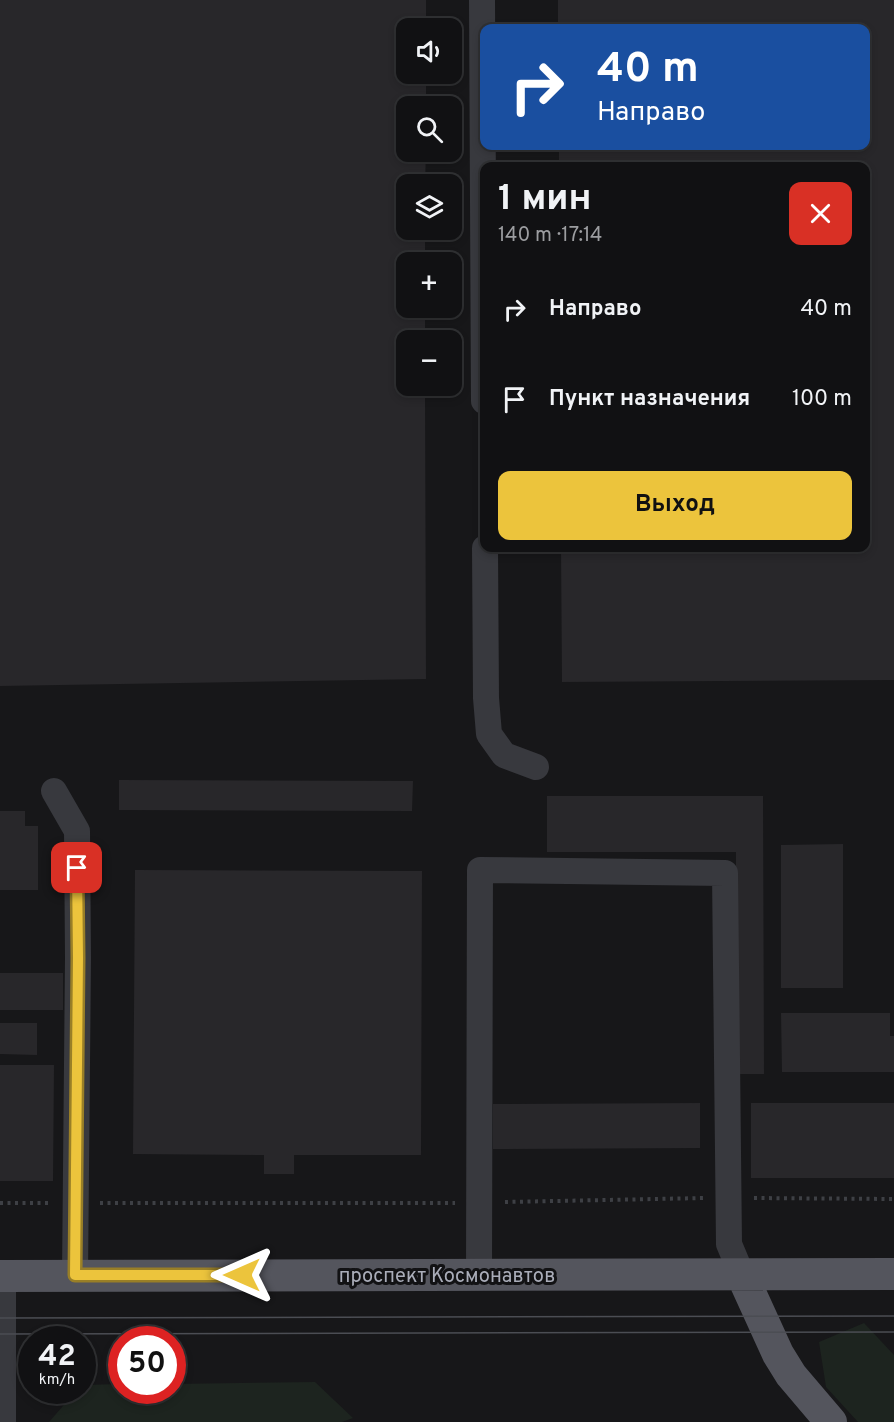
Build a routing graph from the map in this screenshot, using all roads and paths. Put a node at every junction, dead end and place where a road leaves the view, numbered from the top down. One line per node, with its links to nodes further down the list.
1 (482, 0): 2 (street)
2 (482, 24)
3 (485, 552): 4 (street)
4 (536, 767)
5 (54, 791): 9 (street)
6 (728, 1198): 7 (path); 10 (path); 10 (street); 14 (street)
7 (894, 1199)
8 (0, 1203): 9 (path)
9 (76, 1203): 10 (path); 12 (street)
10 (479, 1203): 13 (street)
11 (894, 1274): 14 (main road, проспект Космонавтов)
12 (75, 1275): 13 (main road, проспект Космонавтов); 15 (main road, проспект Космонавтов)
13 (479, 1275): 14 (main road, проспект Космонавтов)
14 (742, 1275): 17 (main road)
15 (2, 1276): 16 (street)
16 (3, 1422)
17 (831, 1422)

